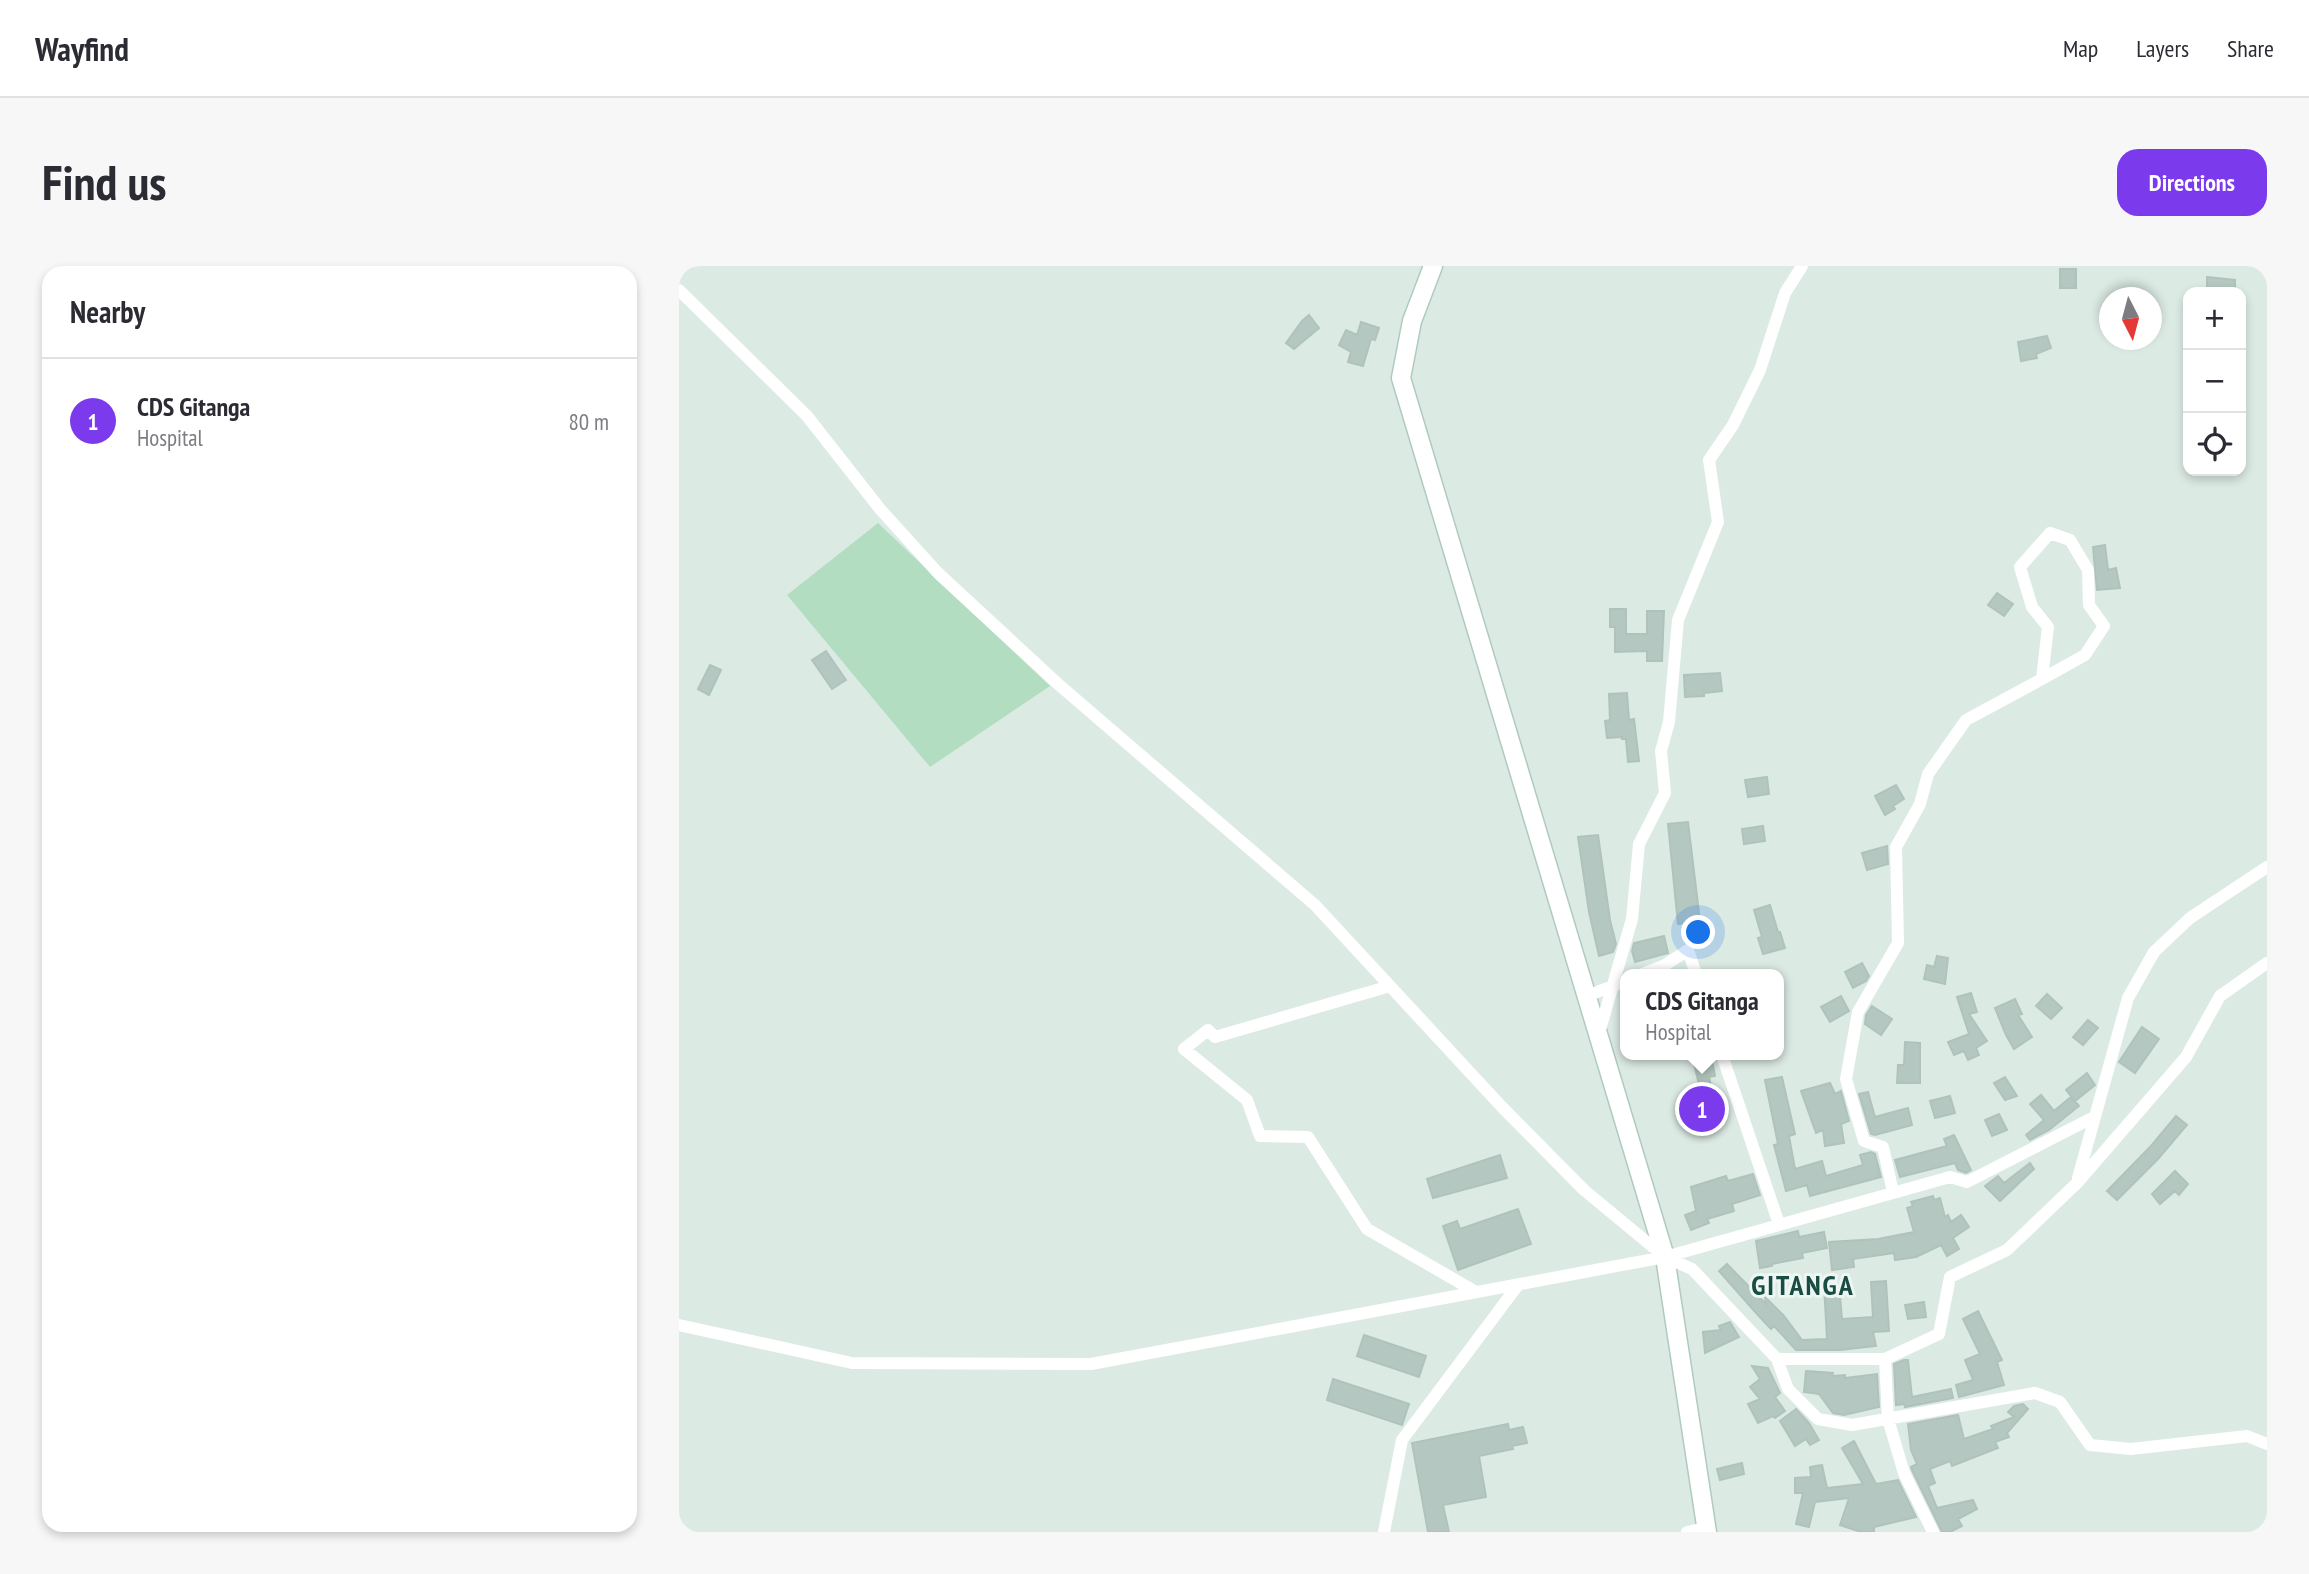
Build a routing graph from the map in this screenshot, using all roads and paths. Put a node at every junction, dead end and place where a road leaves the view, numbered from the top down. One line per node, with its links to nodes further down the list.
1 (1433, 266): 12 (main road)
2 (1802, 266): 11 (street)
3 (679, 290): 10 (street)
4 (2042, 679): 4 (street); 17 (street)
5 (2267, 867): 15 (street)
6 (2267, 963): 16 (street)
7 (1655, 969): 8 (street)
8 (1694, 969)
9 (1620, 983): 11 (street)
10 (1390, 986): 19 (street); 21 (street)
11 (1612, 987): 12 (street); 13 (street)
12 (1587, 996): 13 (main road)
13 (1599, 1033): 19 (main road)
14 (1725, 1060): 18 (street)
15 (2094, 1117): 16 (street); 17 (street)
16 (2077, 1183): 24 (street)
17 (1893, 1192): 18 (street)
18 (1779, 1224): 19 (street)
19 (1665, 1257): 20 (street); 23 (street); 27 (main road)
20 (1518, 1285): 21 (street); 28 (street)
21 (1476, 1292): 22 (street)
22 (679, 1325)
23 (1777, 1359): 24 (street); 25 (street)
24 (1885, 1359): 25 (street)
25 (1888, 1419): 26 (street); 30 (street)
26 (2267, 1444)
27 (1707, 1530): 29 (street)
28 (1384, 1532)
29 (1687, 1532)
30 (1934, 1532)

